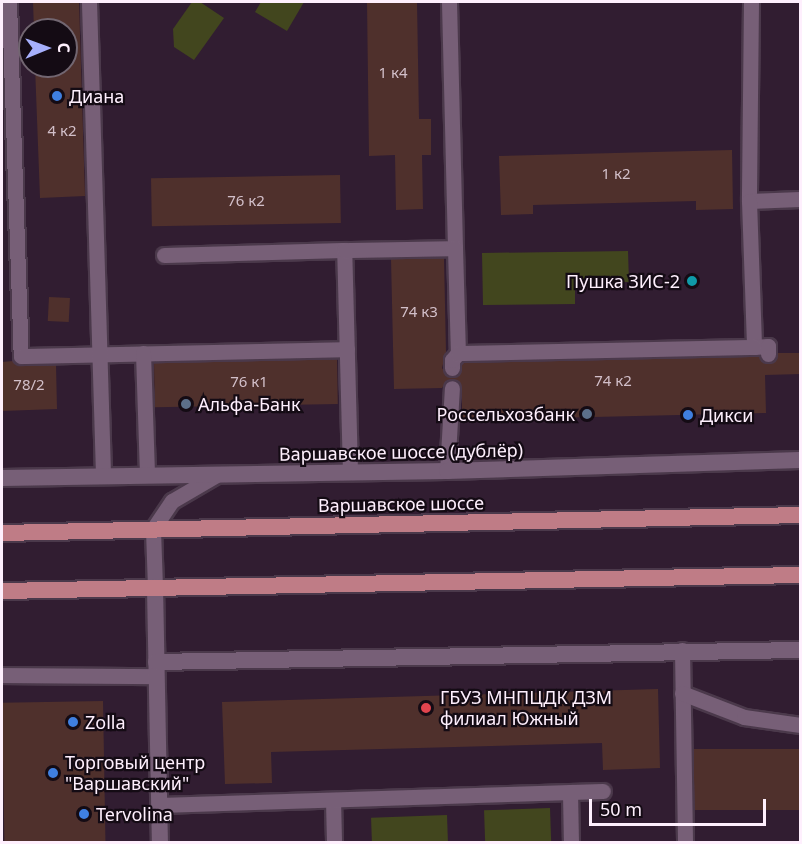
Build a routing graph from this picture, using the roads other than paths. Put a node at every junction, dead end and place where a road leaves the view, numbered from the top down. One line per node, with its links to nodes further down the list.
1 (9, 2): 5 (lane)
2 (89, 2): 15 (lane)
3 (449, 2): 8 (lane)
4 (752, 2): 7 (lane)
5 (8, 146): 15 (lane)
6 (801, 199): 7 (lane)
7 (749, 201): 11 (lane)
8 (454, 248): 9 (lane); 14 (lane)
9 (344, 250): 10 (lane); 12 (lane)
10 (164, 255)
11 (754, 347): 14 (lane); 16 (lane)
12 (347, 349): 13 (lane); 21 (lane)
13 (142, 353): 15 (lane); 22 (lane)
14 (458, 353): 17 (lane)
15 (100, 354): 23 (lane)
16 (768, 354)
17 (452, 368)
18 (452, 388): 20 (lane)
19 (801, 460): 20 (street, Варшавское шоссе (дублёр))
20 (447, 471): 21 (street, Варшавское шоссе (дублёр))
21 (350, 472): 24 (street, Варшавское шоссе (дублёр))
22 (147, 475): 23 (street, Варшавское шоссе (дублёр)); 24 (street, Варшавское шоссе (дублёр))
23 (103, 476): 25 (street, Варшавское шоссе (дублёр))
24 (215, 476): 27 (lane)
25 (2, 478)
26 (801, 515): 27 (main road, Варшавское шоссе)
27 (153, 529): 28 (main road, Варшавское шоссе); 30 (lane)
28 (2, 533)
29 (801, 575): 30 (main road)
30 (154, 587): 31 (main road); 34 (street)
31 (2, 591)
32 (682, 650): 33 (street); 34 (street); 36 (lane)
33 (801, 650)
34 (156, 669): 35 (lane); 41 (street)
35 (2, 675)
36 (682, 693): 37 (lane); 45 (lane)
37 (801, 725)
38 (603, 791): 39 (lane)
39 (570, 792): 40 (lane); 44 (lane)
40 (333, 800): 41 (lane); 43 (lane)
41 (159, 805): 42 (street)
42 (160, 843)
43 (334, 843)
44 (571, 843)
45 (685, 843)

